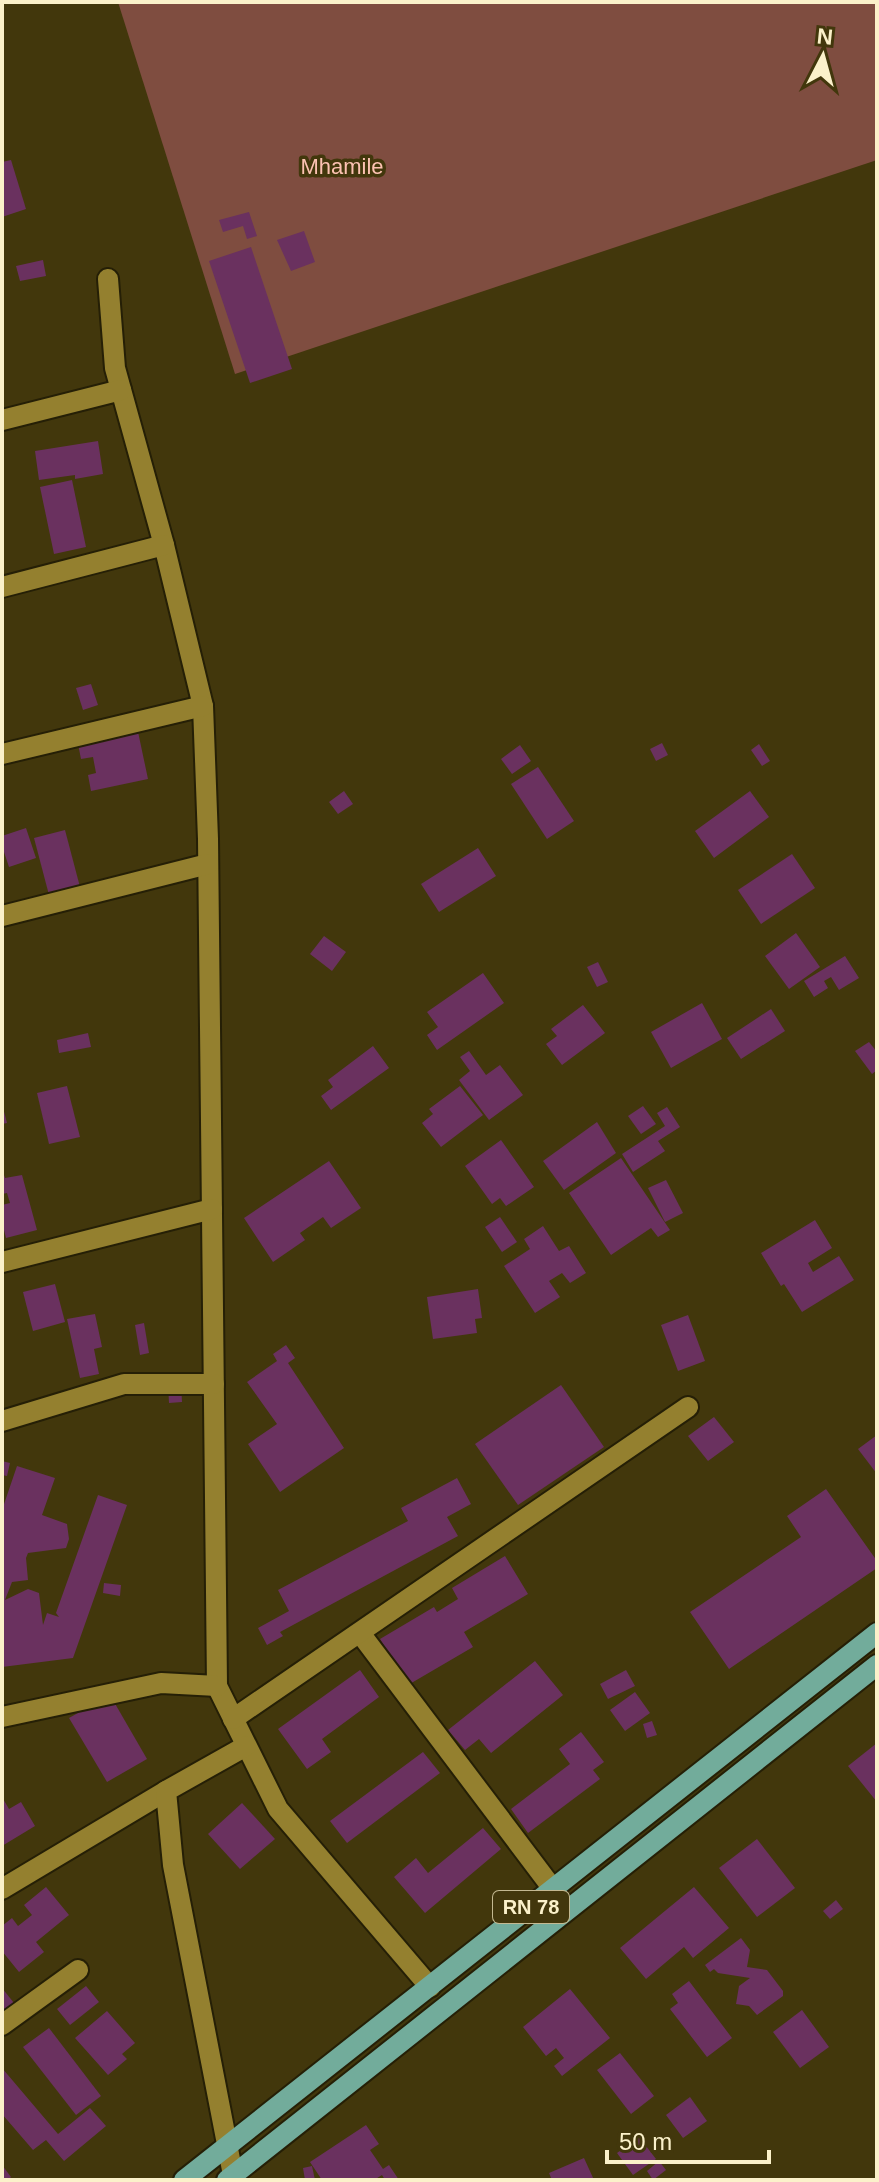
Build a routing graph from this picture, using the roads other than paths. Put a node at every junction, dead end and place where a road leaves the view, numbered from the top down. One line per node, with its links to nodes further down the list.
1 (108, 279): 2 (street)
2 (121, 390): 3 (street); 4 (street)
3 (2, 420)
4 (164, 545): 5 (street); 6 (street)
5 (2, 587)
6 (203, 706): 7 (street); 8 (street)
7 (2, 754)
8 (208, 864): 9 (street); 10 (street)
9 (2, 916)
10 (212, 1209): 11 (street); 12 (street)
11 (2, 1262)
12 (214, 1384): 14 (street); 18 (street)
13 (688, 1407): 15 (street)
14 (2, 1421)
15 (360, 1633): 20 (street); 24 (street)
16 (877, 1633): 24 (main road, RN 78)
17 (877, 1665): 29 (main road, RN 78)
18 (217, 1686): 19 (street); 20 (street)
19 (2, 1717)
20 (233, 1719): 21 (street)
21 (246, 1746): 22 (street); 26 (street)
22 (166, 1791): 23 (street); 28 (street)
23 (2, 1889)
24 (553, 1889): 26 (main road, RN 78)
25 (78, 1970): 27 (street)
26 (430, 1987): 28 (main road, RN 78)
27 (2, 2025)
28 (228, 2144): 29 (street); 30 (main road, RN 78)
29 (231, 2179)
30 (184, 2180)

